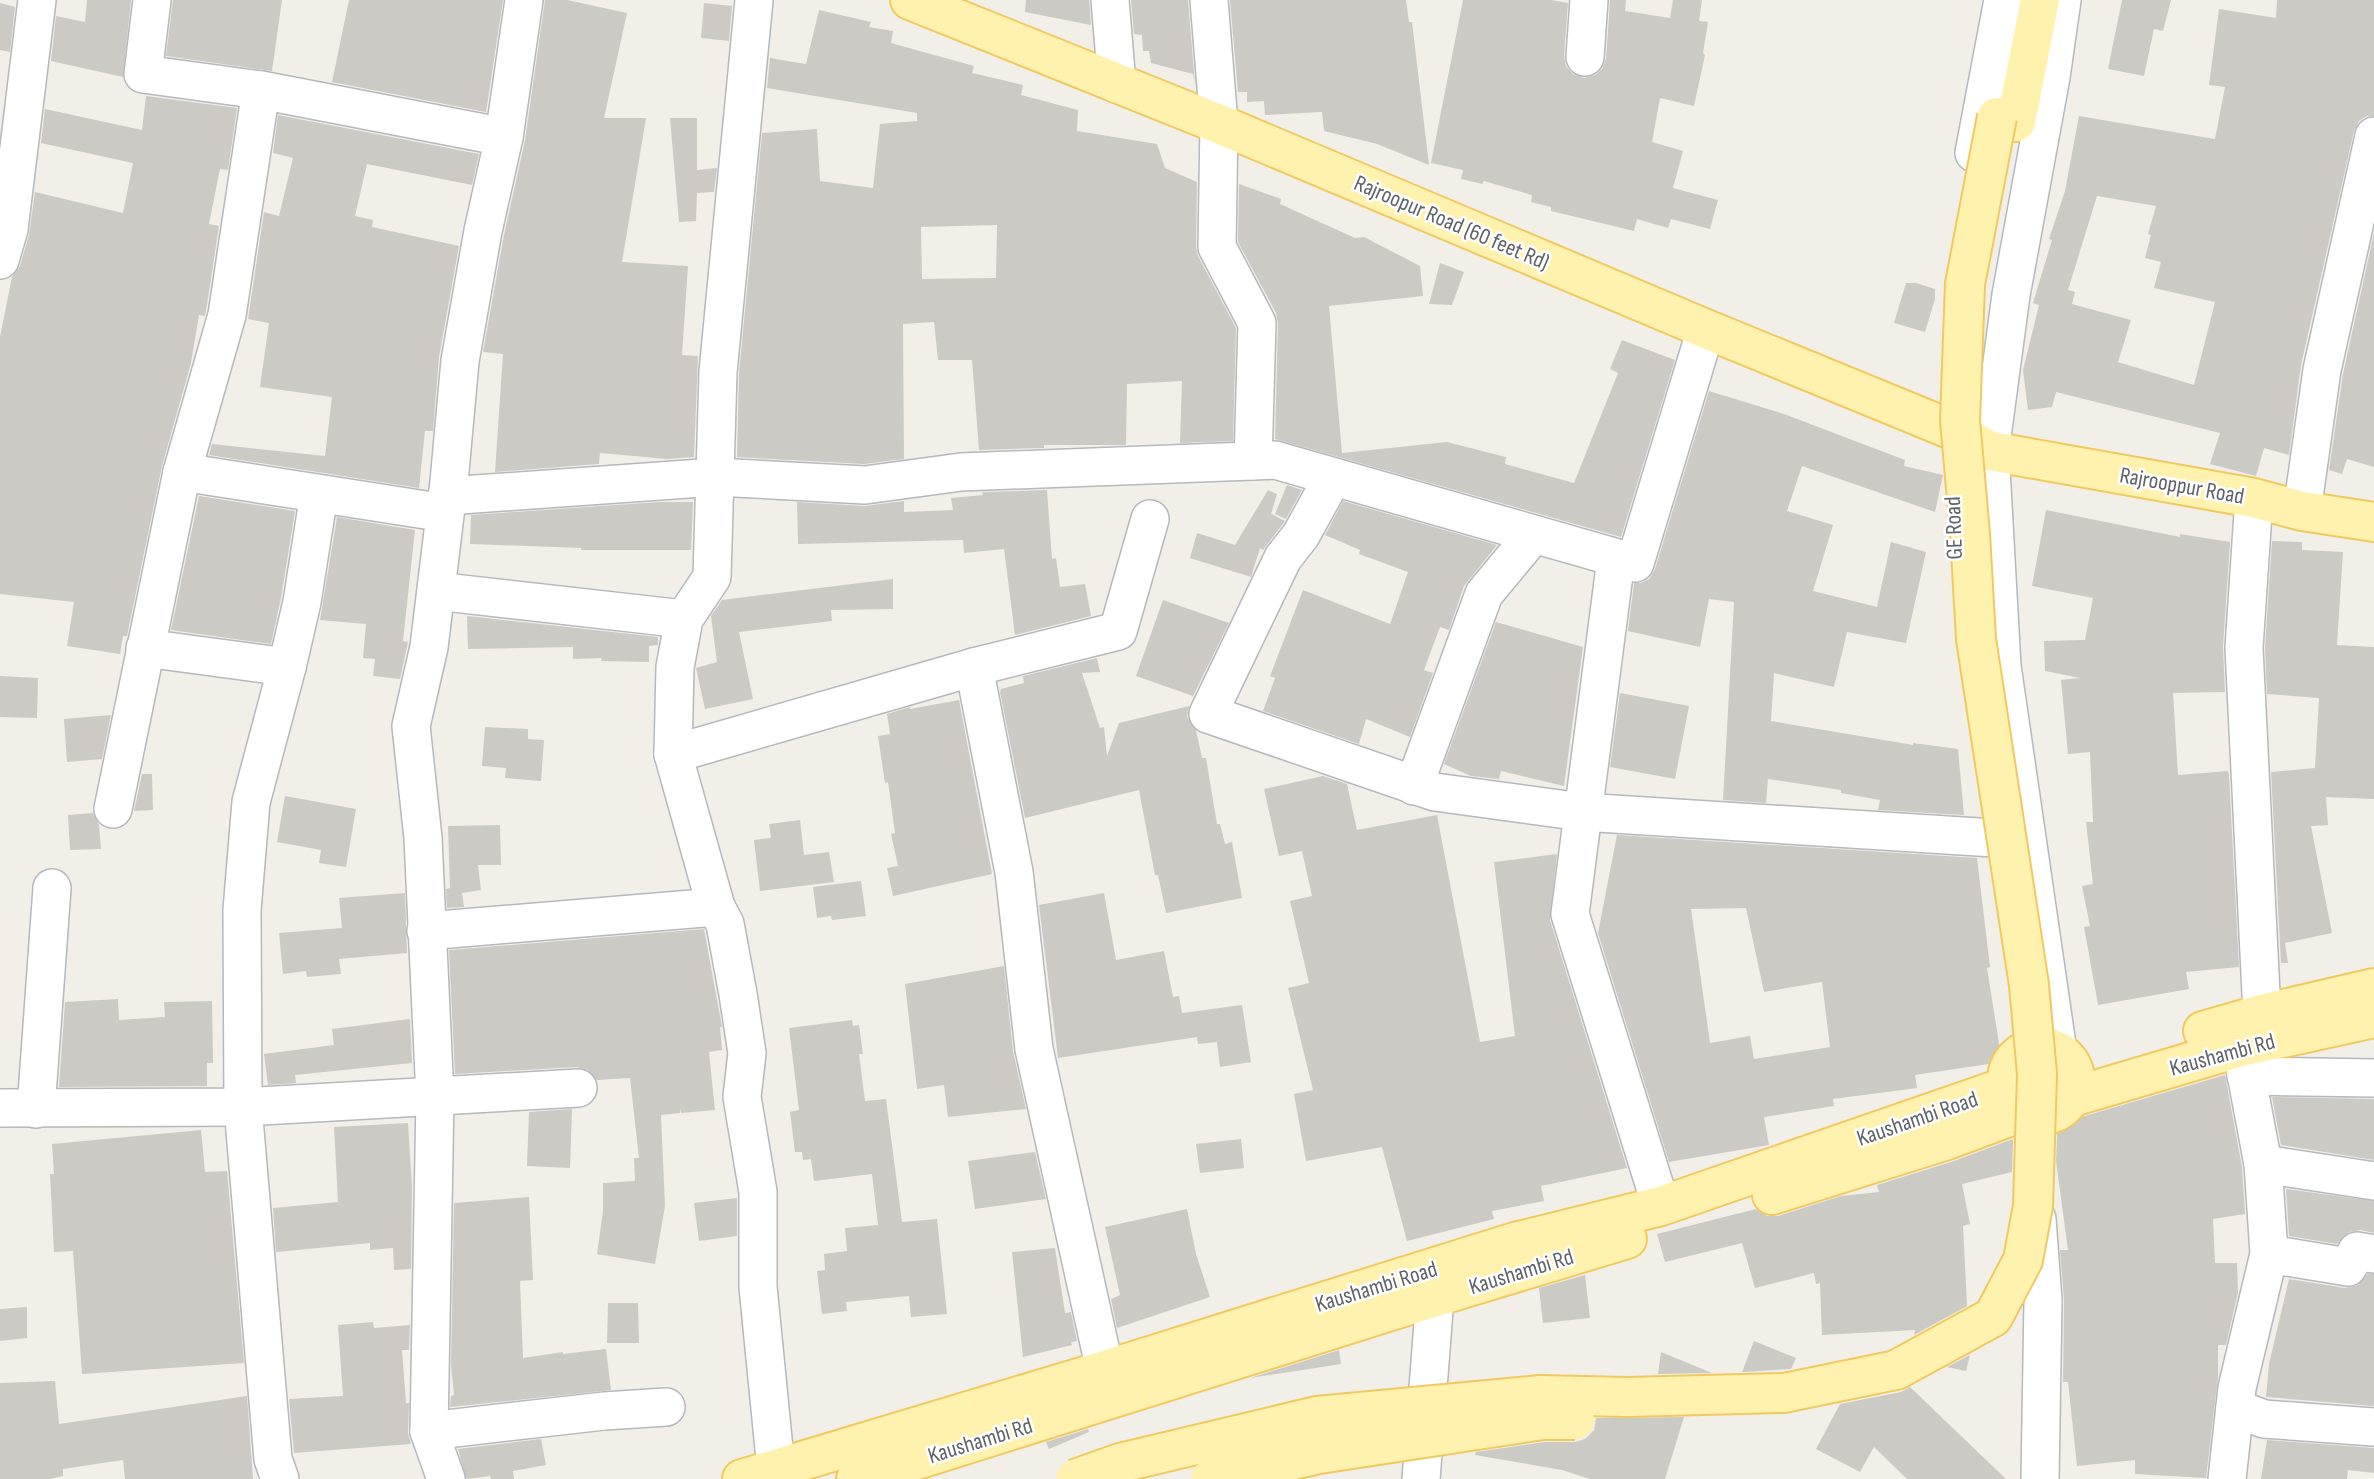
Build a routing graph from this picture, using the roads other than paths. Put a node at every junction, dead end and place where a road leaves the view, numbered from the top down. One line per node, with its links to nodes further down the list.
1 (37, 0): 20 (street)
2 (152, 0): 15 (street)
3 (524, 0): 19 (street)
4 (754, 0): 26 (street)
5 (910, 0): 14 (main road, Rajroopur Road (60 feet Rd))
6 (1110, 0): 14 (street)
7 (1209, 0): 17 (street)
8 (1589, 0): 13 (street)
9 (2003, 0): 22 (street, GE Road)
10 (2022, 0): 16 (main road)
11 (2040, 0): 16 (main road)
12 (2062, 0): 23 (street, GE Road)
13 (1585, 57)
14 (1117, 84): 17 (main road, Rajroopur Road (60 feet Rd))
15 (261, 90): 19 (street); 25 (street)
16 (2007, 120): 76 (main road, bridge); 77 (main road, bridge)
17 (1219, 124): 21 (main road, Rajroopur Road (60 feet Rd)); 24 (street)
18 (2374, 136): 31 (street)
19 (503, 137): 30 (street)
20 (0, 260)
21 (1706, 329): 22 (main road, Rajroopur Road (60 feet Rd)); 35 (street)
22 (1950, 429): 23 (main road, Rajroopur Road (60 feet Rd)); 45 (street, GE Road)
23 (1990, 452): 29 (main road, Rajrooppur Road); 53 (street, GE Road)
24 (1254, 461): 26 (street); 27 (street)
25 (182, 472): 28 (street); 38 (street)
26 (716, 477): 30 (street); 37 (street)
27 (1333, 477): 34 (street); 42 (street)
28 (318, 494): 30 (street); 39 (street)
29 (2254, 498): 31 (main road, Rajrooppur Road); 50 (street)
30 (446, 504): 36 (street)
31 (2302, 511): 33 (main road, Rajrooppur Road)
32 (1150, 519): 40 (street)
33 (2374, 522)
34 (1533, 535): 35 (street); 42 (street)
35 (1616, 559): 44 (street)
36 (436, 591): 37 (street); 48 (street)
37 (684, 620): 41 (street)
38 (145, 648): 39 (street); 43 (street)
39 (287, 667): 58 (street)
40 (974, 667): 41 (street); 67 (street)
41 (673, 754): 47 (street)
42 (1414, 786): 44 (street)
43 (113, 809)
44 (1582, 812): 45 (street); 63 (street)
45 (1994, 838): 56 (street, GE Road)
46 (52, 888): 60 (street)
47 (716, 907): 48 (street); 72 (street)
48 (426, 931): 57 (street)
49 (2374, 988): 50 (main road)
50 (2262, 1014): 53 (main road)
51 (2374, 1018): 52 (main road, Kaushambi Rd)
52 (2244, 1062): 53 (main road, Kaushambi Rd); 54 (street); 61 (street)
53 (2067, 1072): 56 (main road); 56 (main road)
54 (2374, 1079)
55 (578, 1088): 57 (street)
56 (2020, 1092): 63 (main road, Kaushambi Road); 66 (main road, Kaushambi Rd); 79 (street, GE Road)
57 (435, 1097): 58 (street); 71 (street)
58 (243, 1107): 60 (street); 73 (street)
59 (0, 1108): 60 (street)
60 (36, 1109)
61 (2263, 1164): 62 (street); 64 (street)
62 (2374, 1181)
63 (1661, 1206): 66 (main road, Kaushambi Road)
64 (2269, 1254): 65 (street); 69 (street)
65 (2374, 1254)
66 (1434, 1283): 67 (main road, Kaushambi Road); 75 (main road, Kaushambi Rd); 78 (street)
67 (1105, 1370): 72 (main road, Kaushambi Road)
68 (666, 1407): 71 (street)
69 (2235, 1408): 70 (street); 80 (street)
70 (2374, 1427)
71 (429, 1431): 74 (street)
72 (759, 1474)
73 (280, 1479)
74 (446, 1479)
75 (856, 1479)
76 (1076, 1479)
77 (1210, 1479)
78 (1421, 1479)
79 (2040, 1479)
80 (2227, 1479)

